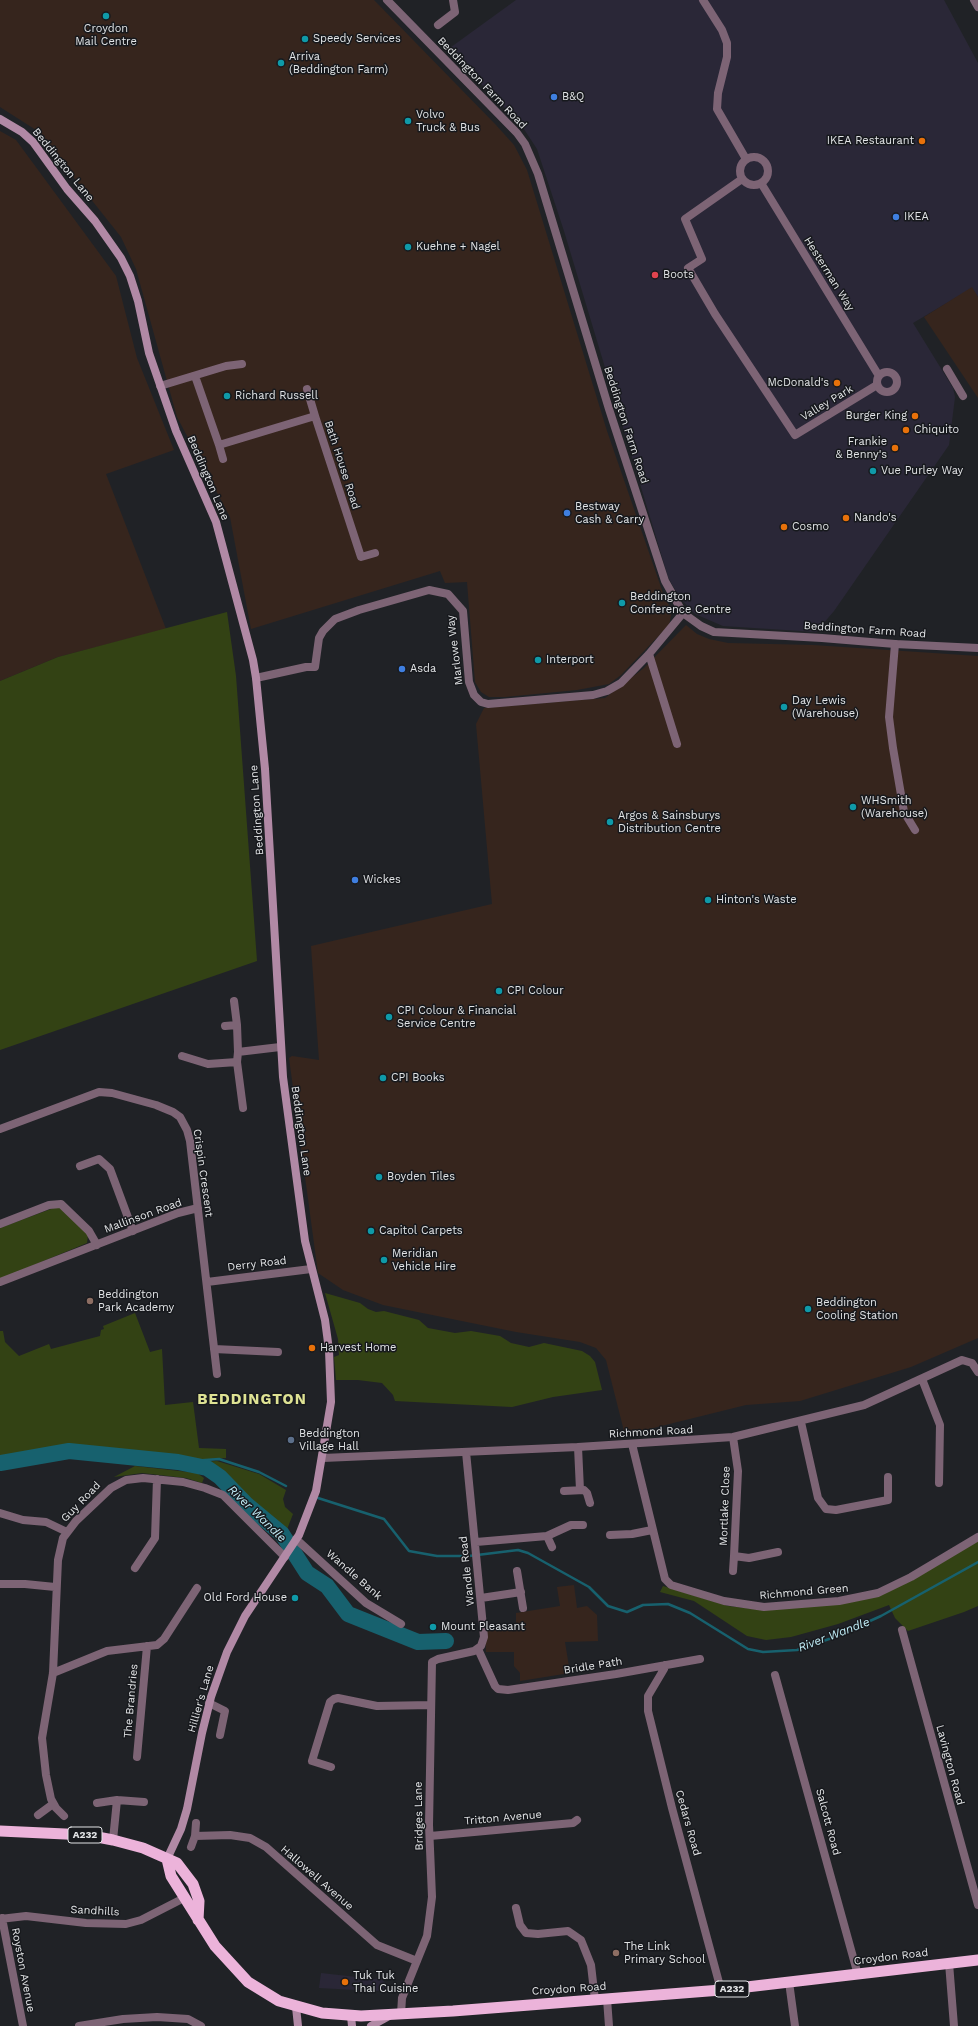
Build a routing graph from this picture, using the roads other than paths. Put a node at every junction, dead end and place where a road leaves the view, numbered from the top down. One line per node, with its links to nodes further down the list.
1 (387, 0): 23 (street, Beddington Farm Road)
2 (453, 0): 6 (street)
3 (703, 0): 8 (street)
4 (974, 0): 5 (street)
5 (978, 7)
6 (438, 25)
7 (0, 119): 15 (main road, Beddington Lane)
8 (746, 159): 9 (street); 10 (street)
9 (742, 179): 10 (street); 16 (street, Valley Park)
10 (761, 183): 14 (street, Hesterman Way)
11 (242, 364): 13 (street)
12 (947, 369): 18 (street)
13 (195, 376): 15 (street); 20 (street)
14 (879, 376): 16 (street); 16 (street)
15 (160, 386): 27 (main road, Beddington Lane)
16 (877, 386)
17 (307, 389): 19 (street)
18 (963, 396)
19 (315, 416): 20 (street, Bath House Road); 22 (street, Bath House Road)
20 (219, 445): 21 (street)
21 (223, 459)
22 (375, 553)
23 (683, 613): 24 (street, Beddington Farm Road); 26 (street, Marlowe Way)
24 (895, 644): 25 (street, Beddington Farm Road); 29 (street)
25 (978, 648)
26 (649, 654): 27 (street, Marlowe Way); 28 (street)
27 (256, 678): 33 (main road, Beddington Lane)
28 (677, 744)
29 (915, 830)
30 (234, 1001): 31 (street)
31 (237, 1025): 32 (street); 34 (street)
32 (225, 1026)
33 (280, 1047): 34 (street); 44 (main road, Beddington Lane)
34 (238, 1052): 36 (street)
35 (182, 1056): 36 (street)
36 (236, 1062): 37 (street)
37 (243, 1108)
38 (0, 1129): 40 (street, Crispin Crescent)
39 (80, 1166): 42 (street)
40 (198, 1208): 42 (street, Mallinson Road); 46 (street, Crispin Crescent)
41 (0, 1224): 43 (street, Mallinson Road)
42 (133, 1231): 43 (street, Mallinson Road)
43 (96, 1245): 45 (street, Mallinson Road)
44 (310, 1269): 46 (street, Derry Road); 57 (main road, Beddington Lane)
45 (0, 1282)
46 (207, 1282): 47 (street, Crispin Crescent)
47 (214, 1349): 48 (street); 50 (street, Crispin Crescent)
48 (278, 1352)
49 (978, 1372): 51 (street, Richmond Road)
50 (217, 1374)
51 (922, 1379): 52 (street, Richmond Road); 60 (street)
52 (801, 1422): 53 (street, Richmond Road); 58 (street)
53 (733, 1437): 54 (street, Richmond Road); 75 (street, Mortlake Close)
54 (632, 1444): 55 (street, Richmond Road); 66 (street, Richmond Green)
55 (578, 1447): 56 (street, Richmond Road); 61 (street)
56 (466, 1452): 57 (street, Richmond Road); 72 (street, Wandle Road)
57 (323, 1458): 71 (main road, Beddington Lane)
58 (888, 1477)
59 (157, 1479): 67 (street, Guy Road); 76 (street, Guy Road); 77 (street)
60 (939, 1483)
61 (580, 1490): 62 (street); 63 (street)
62 (564, 1491)
63 (590, 1503)
64 (0, 1513): 67 (street)
65 (584, 1525): 69 (street)
66 (652, 1530): 68 (street); 70 (street, Richmond Green)
67 (67, 1532): 81 (street, Guy Road)
68 (610, 1535)
69 (547, 1536): 72 (street); 73 (street)
70 (978, 1537)
71 (296, 1539): 76 (main road, Beddington Lane); 86 (street, Wandle Bank)
72 (476, 1545): 84 (street, Wandle Road)
73 (552, 1547)
74 (778, 1552): 75 (street, Mortlake Close)
75 (734, 1556): 79 (street)
76 (285, 1557): 94 (main road, Hillier's Lane)
77 (135, 1568)
78 (517, 1571): 83 (street)
79 (733, 1571)
80 (0, 1584): 81 (street)
81 (56, 1587): 92 (street, Guy Road)
82 (197, 1588): 88 (street, The Brandries)
83 (521, 1592): 84 (street); 85 (street)
84 (481, 1598): 89 (street, Wandle Road)
85 (524, 1608)
86 (401, 1624)
87 (902, 1630): 114 (street, Lavington Road)
88 (147, 1646): 92 (street, The Brandries); 97 (street, The Brandries)
89 (478, 1649): 91 (street, Bridle Path); 95 (street, Bridges Lane)
90 (700, 1659): 91 (street, Bridle Path)
91 (665, 1665): 123 (street, Cedars Road)
92 (53, 1673): 102 (street, Guy Road)
93 (775, 1675): 121 (street, Salcott Road)
94 (210, 1704): 96 (street); 112 (main road, Hillier's Lane)
95 (431, 1705): 98 (street); 109 (street, Bridges Lane)
96 (220, 1735)
97 (137, 1757)
98 (331, 1767)
99 (117, 1800): 100 (street); 101 (street); 110 (street)
100 (144, 1802)
101 (97, 1803)
102 (53, 1804): 103 (street); 104 (street, Guy Road)
103 (38, 1815)
104 (64, 1816)
105 (577, 1820): 109 (street, Tritton Avenue)
106 (196, 1823): 108 (street)
107 (0, 1831): 110 (highway, A232)
108 (195, 1836): 111 (street); 119 (street, Hallowell Avenue)
109 (430, 1836): 119 (street, Bridges Lane)
110 (113, 1840): 112 (highway, A232)
111 (191, 1847)
112 (166, 1859): 113 (highway, Croydon Road / A232); 117 (highway, A232)
113 (184, 1898): 116 (street, Sandhills); 117 (highway, Croydon Road / A232)
114 (978, 1905)
115 (516, 1908): 125 (street)
116 (1, 1919): 129 (street, Royston Avenue)
117 (198, 1920): 126 (highway, Croydon Road / A232)
118 (978, 1960): 120 (highway, Croydon Road / A232)
119 (417, 1961): 127 (street, Bridges Lane)
120 (950, 1963): 121 (highway, Croydon Road / A232); 136 (street)
121 (858, 1975): 122 (highway, Croydon Road / A232)
122 (789, 1982): 123 (highway, Croydon Road / A232); 135 (street)
123 (722, 1990): 124 (highway, Croydon Road / A232)
124 (607, 1999): 125 (highway, Croydon Road / A232); 134 (street)
125 (595, 2000): 127 (highway, Croydon Road / A232)
126 (296, 2007): 128 (highway, Croydon Road / A232); 132 (main road)
127 (396, 2014): 128 (highway, Croydon Road / A232); 133 (main road)
128 (351, 2021)
129 (23, 2026)
130 (79, 2026): 131 (street)
131 (201, 2026)
132 (298, 2026)
133 (371, 2026)
134 (609, 2026)
135 (795, 2026)
136 (954, 2026)

